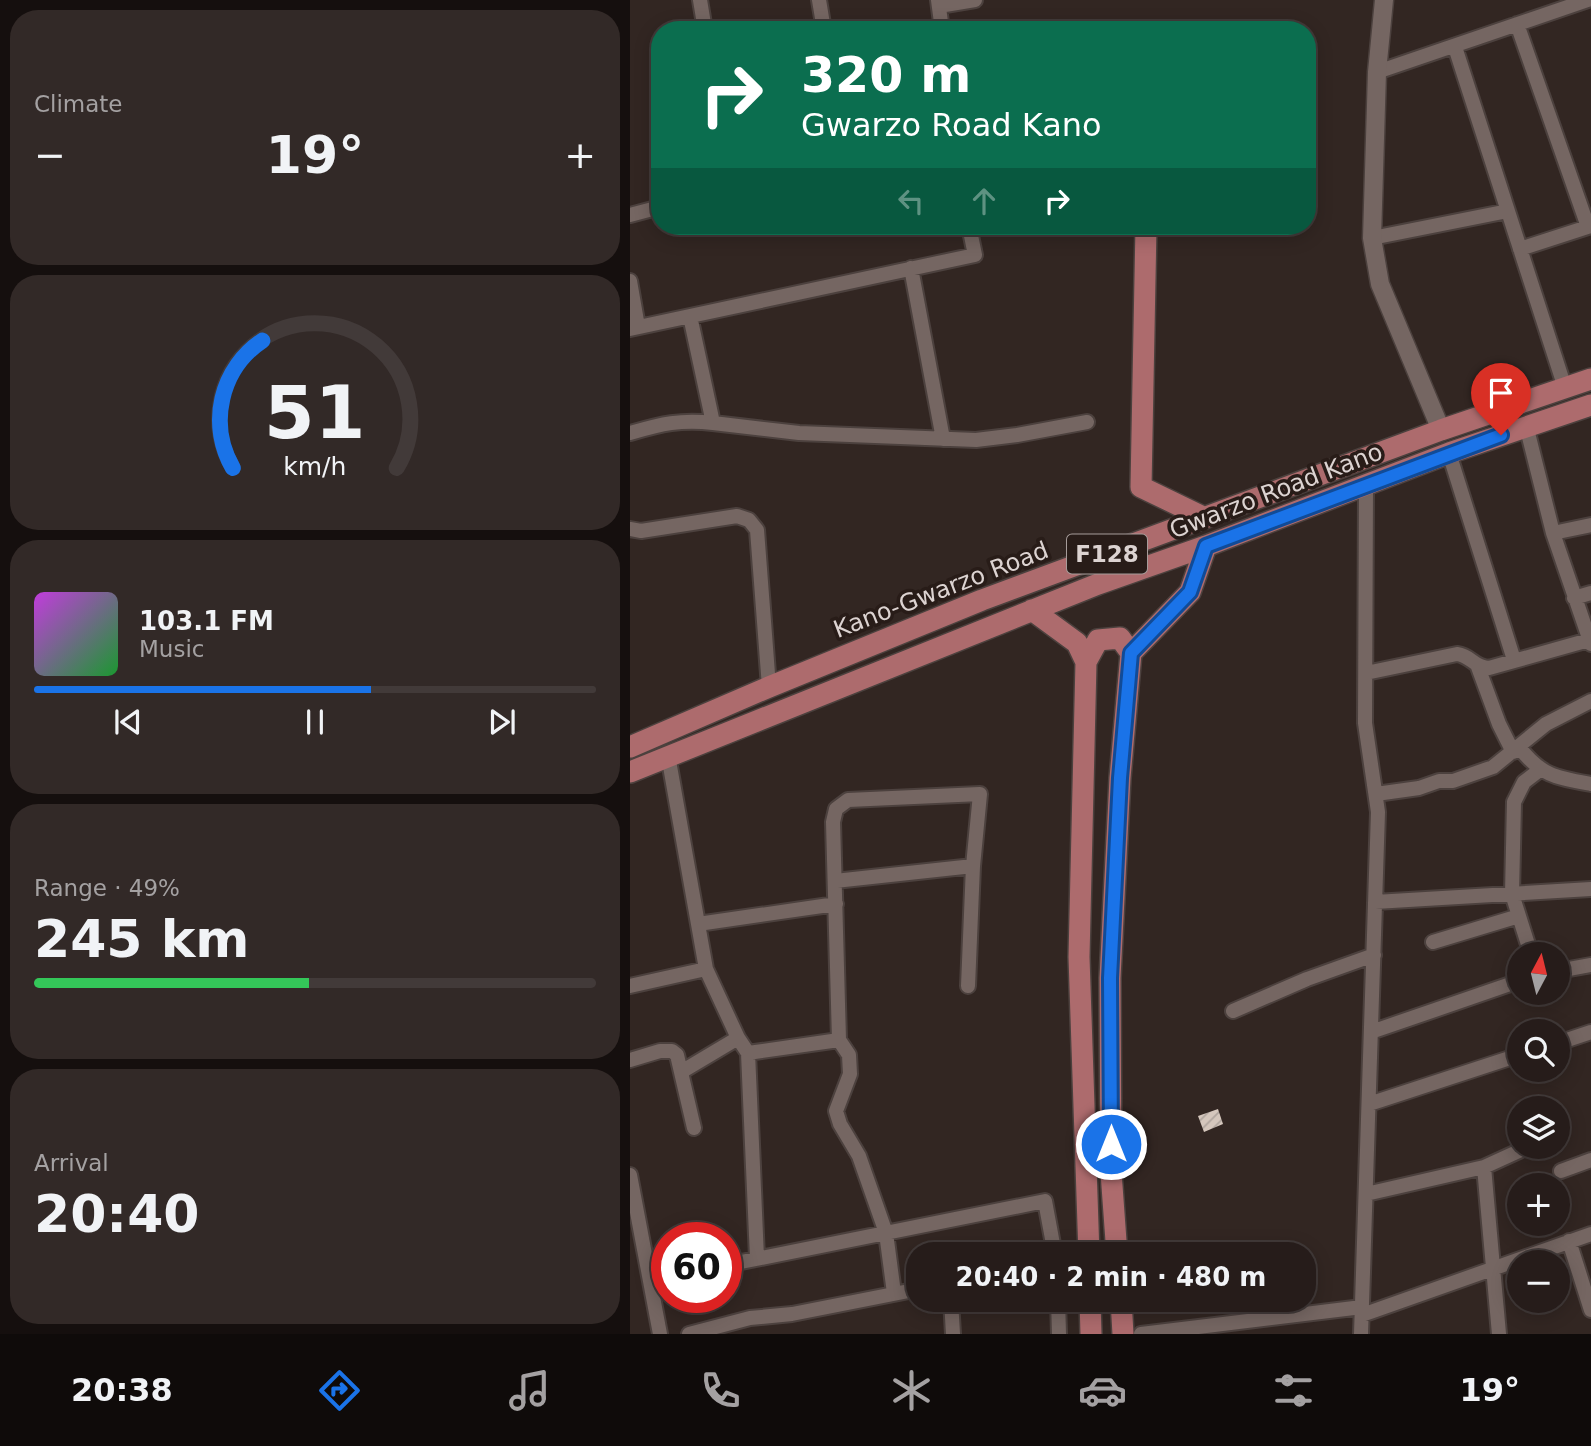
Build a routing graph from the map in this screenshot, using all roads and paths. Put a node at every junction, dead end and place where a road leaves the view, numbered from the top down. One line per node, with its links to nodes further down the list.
1 (700, 0): 7 (street)
2 (819, 0): 8 (street)
3 (975, 0): 6 (street)
4 (1384, 0): 12 (street)
5 (1588, 0): 10 (street)
6 (938, 3): 9 (street)
7 (704, 21)
8 (822, 21)
9 (941, 21)
10 (1517, 24): 11 (street); 16 (street)
11 (1455, 47): 12 (street); 14 (street)
12 (1377, 72): 19 (street)
13 (651, 209): 15 (street)
14 (1508, 211): 19 (street); 20 (street)
15 (630, 215)
16 (1589, 226): 20 (street)
17 (971, 235): 21 (street)
18 (1146, 235): 36 (main road)
19 (1372, 238): 31 (street)
20 (1520, 248): 26 (street)
21 (911, 268): 23 (street); 33 (street)
22 (630, 281): 24 (street)
23 (690, 316): 24 (street); 29 (street)
24 (634, 328)
25 (1591, 379): 26 (main road, Kano-Gwarzo Road / F128)
26 (1564, 388): 31 (main road, Kano-Gwarzo Road / F128)
27 (1591, 405): 30 (main road, Gwarzo Road Kano / F128)
28 (1087, 422): 33 (street)
29 (713, 423): 32 (street); 33 (street)
30 (1526, 425): 34 (main road, Gwarzo Road Kano / F128); 39 (street)
31 (1441, 430): 36 (main road, Kano-Gwarzo Road / F128)
32 (630, 433)
33 (943, 439)
34 (1449, 453): 35 (main road, Gwarzo Road Kano / F128); 46 (street)
35 (1366, 485): 40 (main road, Gwarzo Road Kano / F128); 49 (street)
36 (1205, 518): 50 (main road, Kano-Gwarzo Road / F128)
37 (1591, 525): 39 (street)
38 (630, 529): 50 (street)
39 (1553, 533): 42 (street)
40 (1206, 546): 43 (main road, Gwarzo Road Kano / F128); 45 (main road)
41 (1591, 593): 42 (street)
42 (1574, 598): 44 (street)
43 (1032, 610): 47 (main road); 54 (main road, Gwarzo Road Kano / F128)
44 (1590, 642): 46 (street)
45 (1131, 653): 47 (main road); 99 (main road)
46 (1514, 660): 48 (street)
47 (1086, 662): 98 (main road)
48 (1478, 667): 49 (street); 53 (street)
49 (1366, 673): 58 (street)
50 (769, 687): 52 (main road, Kano-Gwarzo Road / F128)
51 (1591, 701): 53 (street)
52 (630, 747)
53 (1516, 750): 55 (street); 58 (street)
54 (668, 755): 56 (main road, Gwarzo Road Kano / F128); 66 (street)
55 (1541, 769): 57 (street); 62 (street)
56 (630, 772)
57 (1591, 784)
58 (1376, 794): 63 (street)
59 (973, 866): 60 (street); 60 (street); 75 (street)
60 (835, 881): 64 (street)
61 (1591, 889): 62 (street)
62 (1512, 894): 63 (street); 65 (street)
63 (1376, 902): 69 (street)
64 (836, 904): 66 (street); 81 (street)
65 (1519, 916): 67 (street); 68 (street)
66 (698, 923): 71 (street)
67 (1433, 942)
68 (1527, 942)
69 (1374, 955): 76 (street); 77 (street)
70 (1591, 965): 72 (street)
71 (706, 969): 74 (street); 79 (street)
72 (1570, 969)
73 (1507, 985): 77 (street)
74 (630, 986)
75 (968, 986)
76 (1233, 1011)
77 (1371, 1032): 86 (street)
78 (1591, 1032): 80 (street)
79 (738, 1038): 82 (street); 85 (street)
80 (1570, 1039)
81 (839, 1040): 82 (street); 94 (street)
82 (748, 1053): 100 (street)
83 (1507, 1059): 86 (street)
84 (630, 1060): 85 (street)
85 (681, 1072): 87 (street)
86 (1369, 1104): 93 (street)
87 (694, 1128)
88 (1507, 1157): 90 (street)
89 (1591, 1160): 91 (street)
90 (1484, 1167): 93 (street); 102 (street)
91 (1561, 1171)
92 (630, 1175): 103 (street)
93 (1366, 1194): 107 (street)
94 (887, 1233): 97 (street); 100 (street); 105 (street)
95 (1591, 1234): 96 (street)
96 (1569, 1241): 102 (street); 106 (street)
97 (1053, 1242)
98 (1089, 1242)
99 (1116, 1242)
100 (757, 1258): 101 (street)
101 (742, 1261)
102 (1493, 1269): 107 (street); 122 (street)
103 (650, 1280): 113 (street)
104 (906, 1291): 105 (street)
105 (894, 1293): 112 (street)
106 (1591, 1310)
107 (1362, 1311): 120 (street); 121 (street)
108 (952, 1312): 116 (street)
109 (1058, 1312): 117 (street)
110 (1090, 1312): 118 (main road)
111 (1122, 1312): 119 (main road)
112 (750, 1318): 114 (street); 115 (street)
113 (660, 1334)
114 (689, 1334)
115 (752, 1334)
116 (953, 1334)
117 (1059, 1334)
118 (1091, 1334)
119 (1123, 1334)
120 (1142, 1334)
121 (1361, 1334)
122 (1499, 1334)

